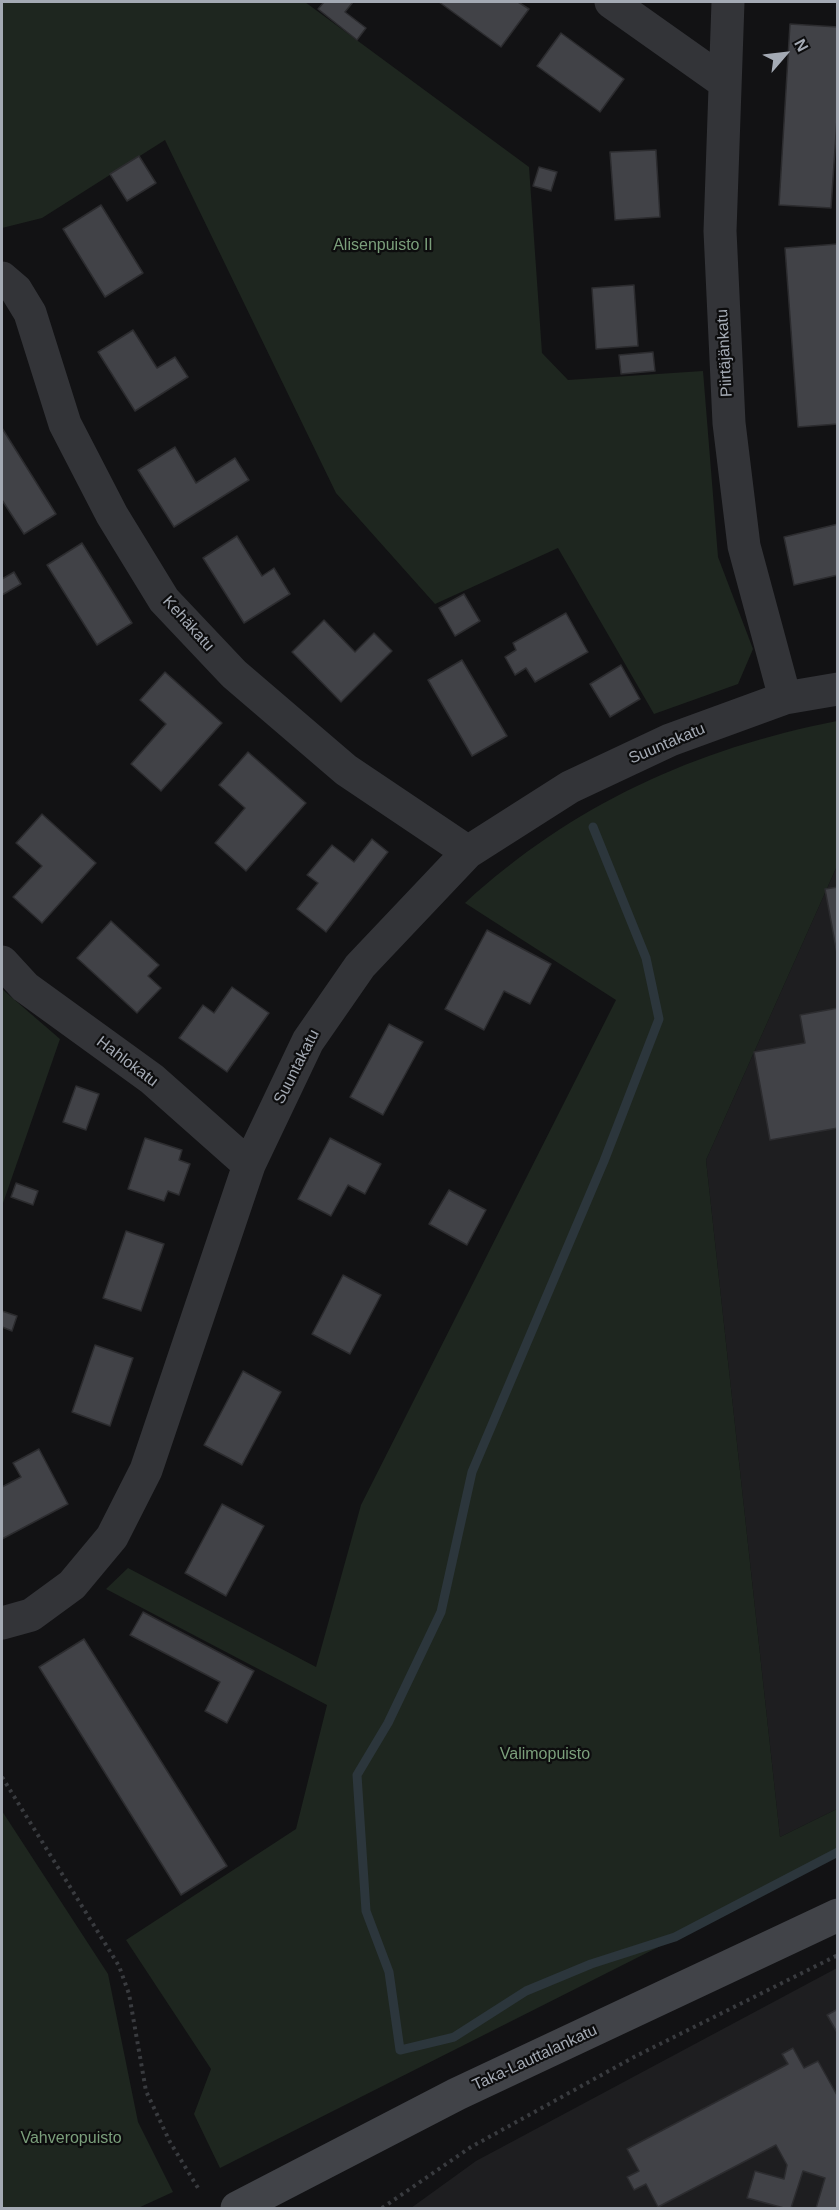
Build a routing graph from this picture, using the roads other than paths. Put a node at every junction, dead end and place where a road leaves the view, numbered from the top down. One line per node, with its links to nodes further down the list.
1 (611, 2): 3 (street)
2 (728, 2): 3 (street, Piirtäjänkatu)
3 (724, 82): 6 (street, Piirtäjänkatu)
4 (2, 278): 7 (street, Kehäkatu)
5 (837, 689): 6 (street, Suuntakatu)
6 (785, 698): 7 (street, Suuntakatu)
7 (468, 852): 9 (street, Suuntakatu)
8 (2, 962): 9 (street, Hahlokatu)
9 (249, 1165): 10 (street, Suuntakatu)
10 (2, 1623)
11 (837, 1916): 12 (main road, Taka-Lauttalankatu)
12 (237, 2208)

